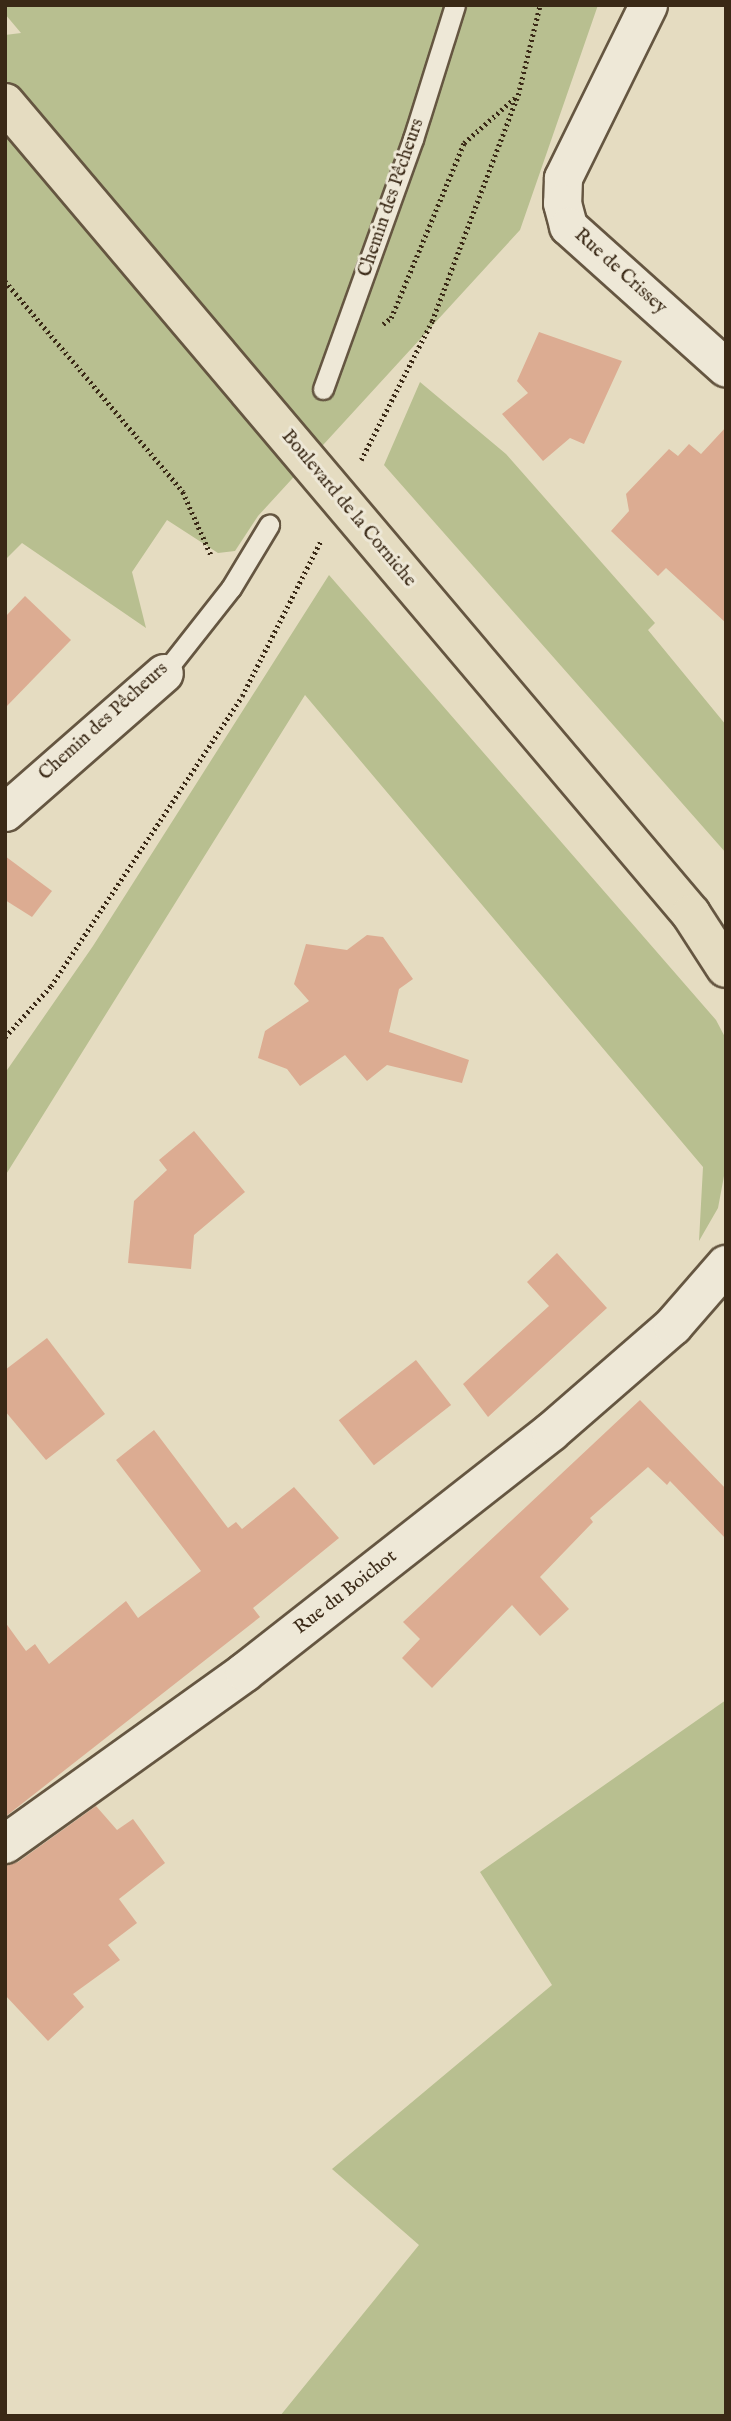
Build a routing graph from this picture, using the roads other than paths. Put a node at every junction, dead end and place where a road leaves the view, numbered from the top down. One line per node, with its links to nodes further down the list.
1 (455, 5): 5 (lane, Chemin des Pêcheurs)
2 (648, 5): 4 (street, Rue de Crissey)
3 (5, 103): 9 (main road, Boulevard de la Corniche)
4 (726, 368)
5 (323, 389)
6 (269, 524): 7 (lane, Chemin des Pêcheurs)
7 (164, 673): 8 (street, Chemin des Pêcheurs)
8 (5, 812)
9 (691, 914): 10 (main road, Boulevard de la Corniche); 11 (main road, Boulevard de la Corniche)
10 (726, 943)
11 (726, 968)
12 (726, 1265): 14 (street, Rue du Boichot)
13 (726, 1298): 14 (street, Rue du Boichot)
14 (673, 1326): 15 (street, Rue du Boichot)
15 (5, 1844)

